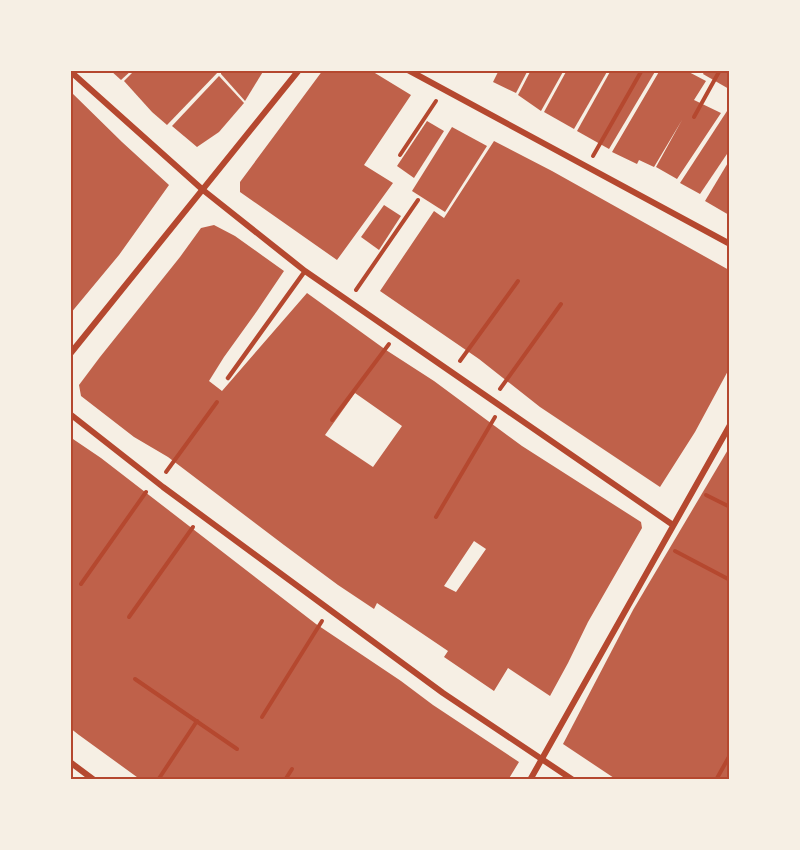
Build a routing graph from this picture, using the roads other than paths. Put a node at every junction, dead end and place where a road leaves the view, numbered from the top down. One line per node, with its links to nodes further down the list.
1 (299, 70): 4 (street)
2 (408, 70): 5 (street)
3 (70, 71): 4 (street)
4 (203, 190): 6 (street); 7 (street)
5 (729, 244)
6 (305, 271): 8 (lane); 11 (street)
7 (70, 354)
8 (228, 378)
9 (70, 414): 12 (street)
10 (729, 425): 11 (street)
11 (673, 525): 12 (street)
12 (542, 759): 15 (street); 16 (street)
13 (70, 762): 14 (street)
14 (94, 780)
15 (530, 780)
16 (573, 780)

